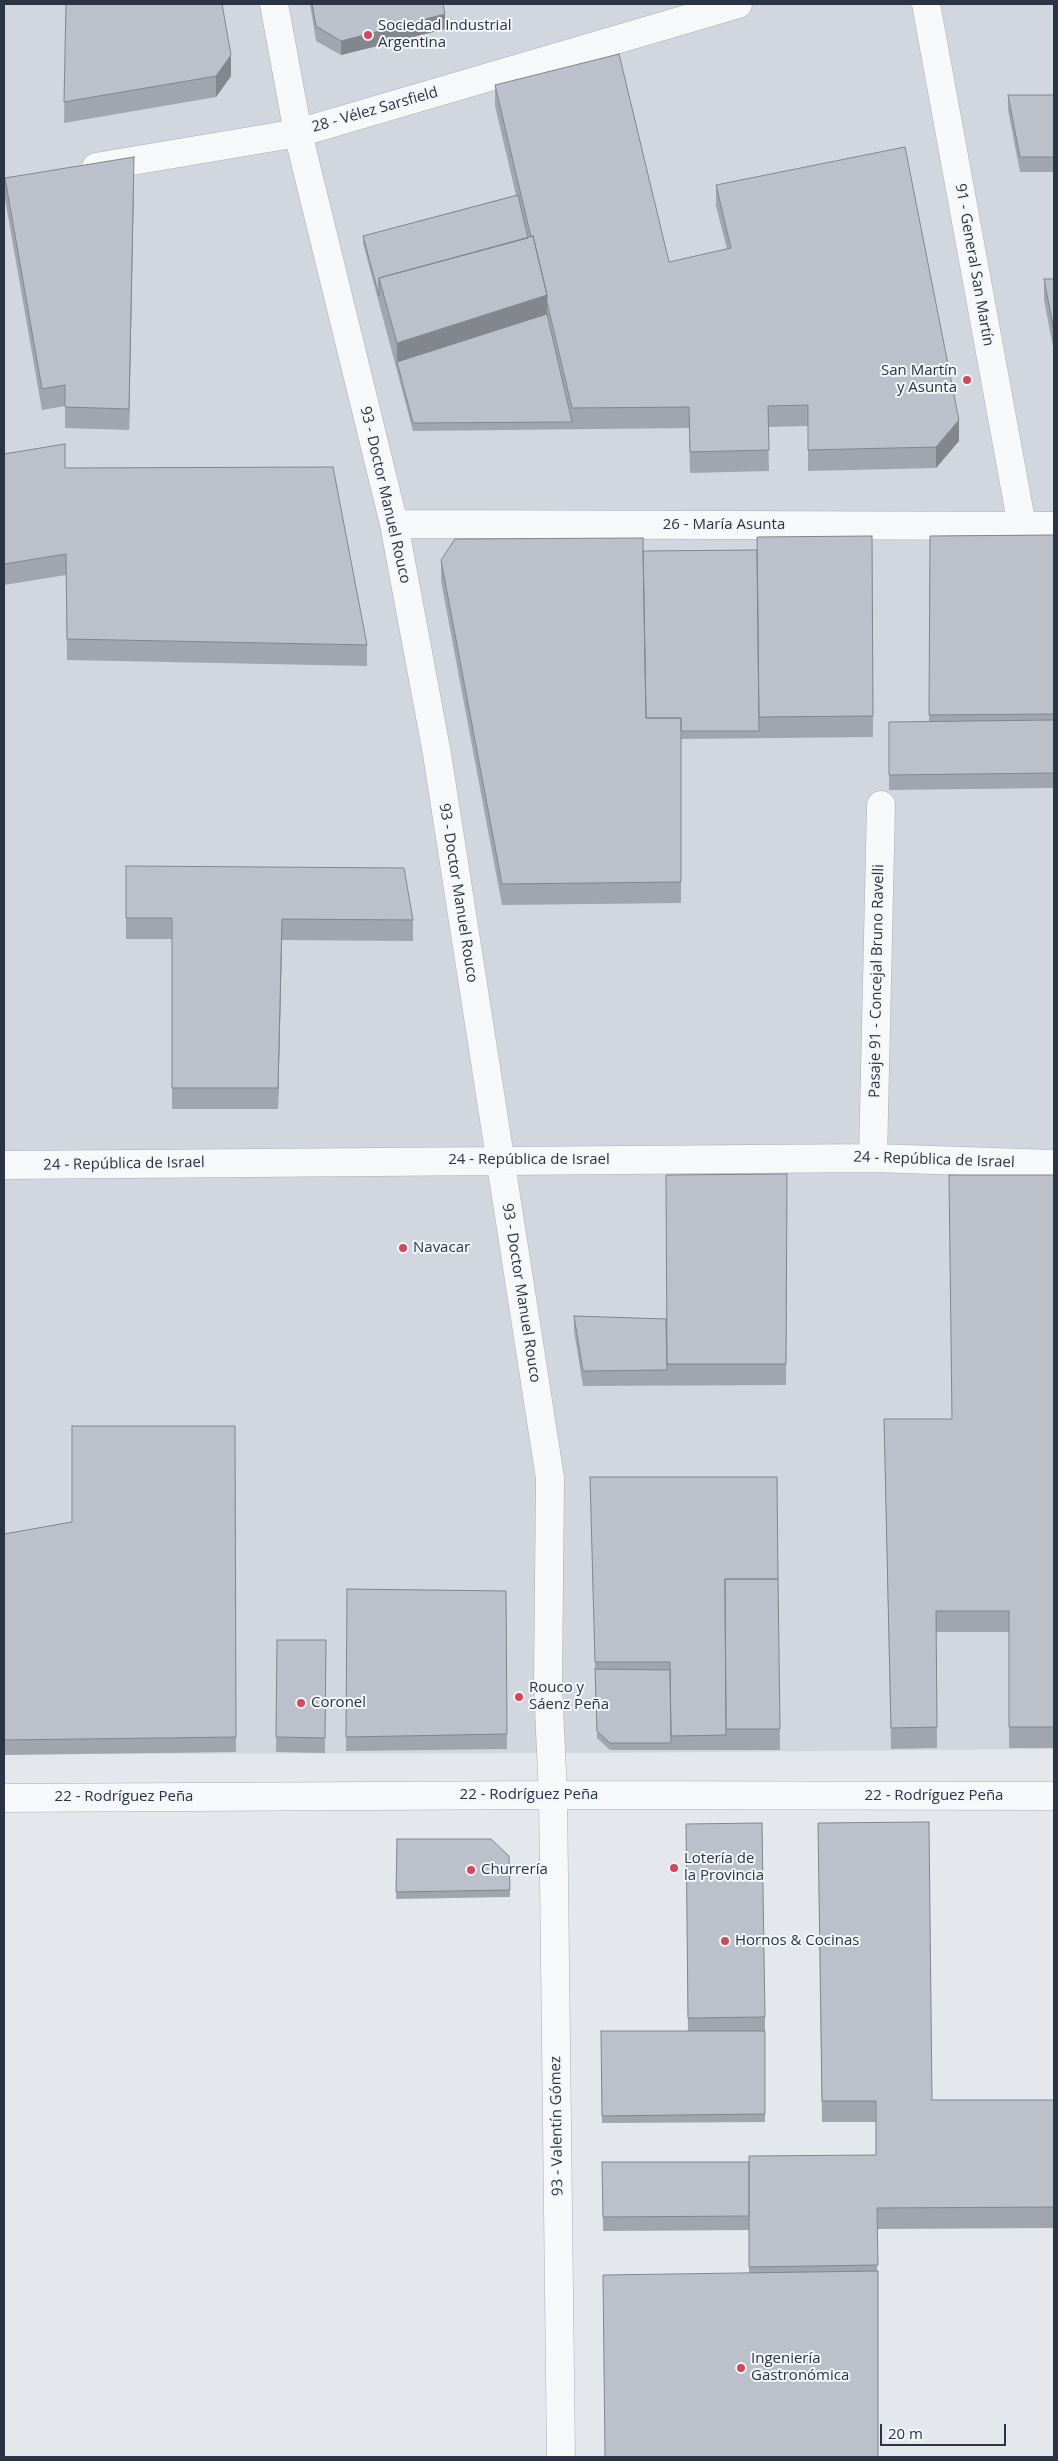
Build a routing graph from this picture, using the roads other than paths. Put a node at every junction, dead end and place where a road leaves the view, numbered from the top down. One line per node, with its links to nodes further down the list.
1 (274, 4): 4 (street, 93 - Doctor Manuel Rouco)
2 (738, 4): 4 (street, 28 - Vélez Sarsfield)
3 (926, 4): 7 (street, 91 - General San Martín)
4 (298, 133): 5 (street, 28 - Vélez Sarsfield); 6 (street, 93 - Doctor Manuel Rouco)
5 (72, 171)
6 (394, 524): 7 (street, 26 - María Asunta); 11 (street, 93 - Doctor Manuel Rouco)
7 (1022, 526): 8 (street, 26 - María Asunta)
8 (1054, 526)
9 (881, 805): 10 (street, Pasaje 91 - Concejal Bruno Ravelli)
10 (874, 1158): 11 (street, 24 - República de Israel); 12 (street, 24 - República de Israel)
11 (499, 1160): 13 (street, 24 - República de Israel); 14 (street, 93 - Doctor Manuel Rouco)
12 (1054, 1164)
13 (4, 1165)
14 (553, 1795): 15 (street, 22 - Rodríguez Peña); 16 (street, 22 - Rodríguez Peña); 17 (street, 93 - Valentín Gómez)
15 (1054, 1796)
16 (4, 1798)
17 (562, 2457)

